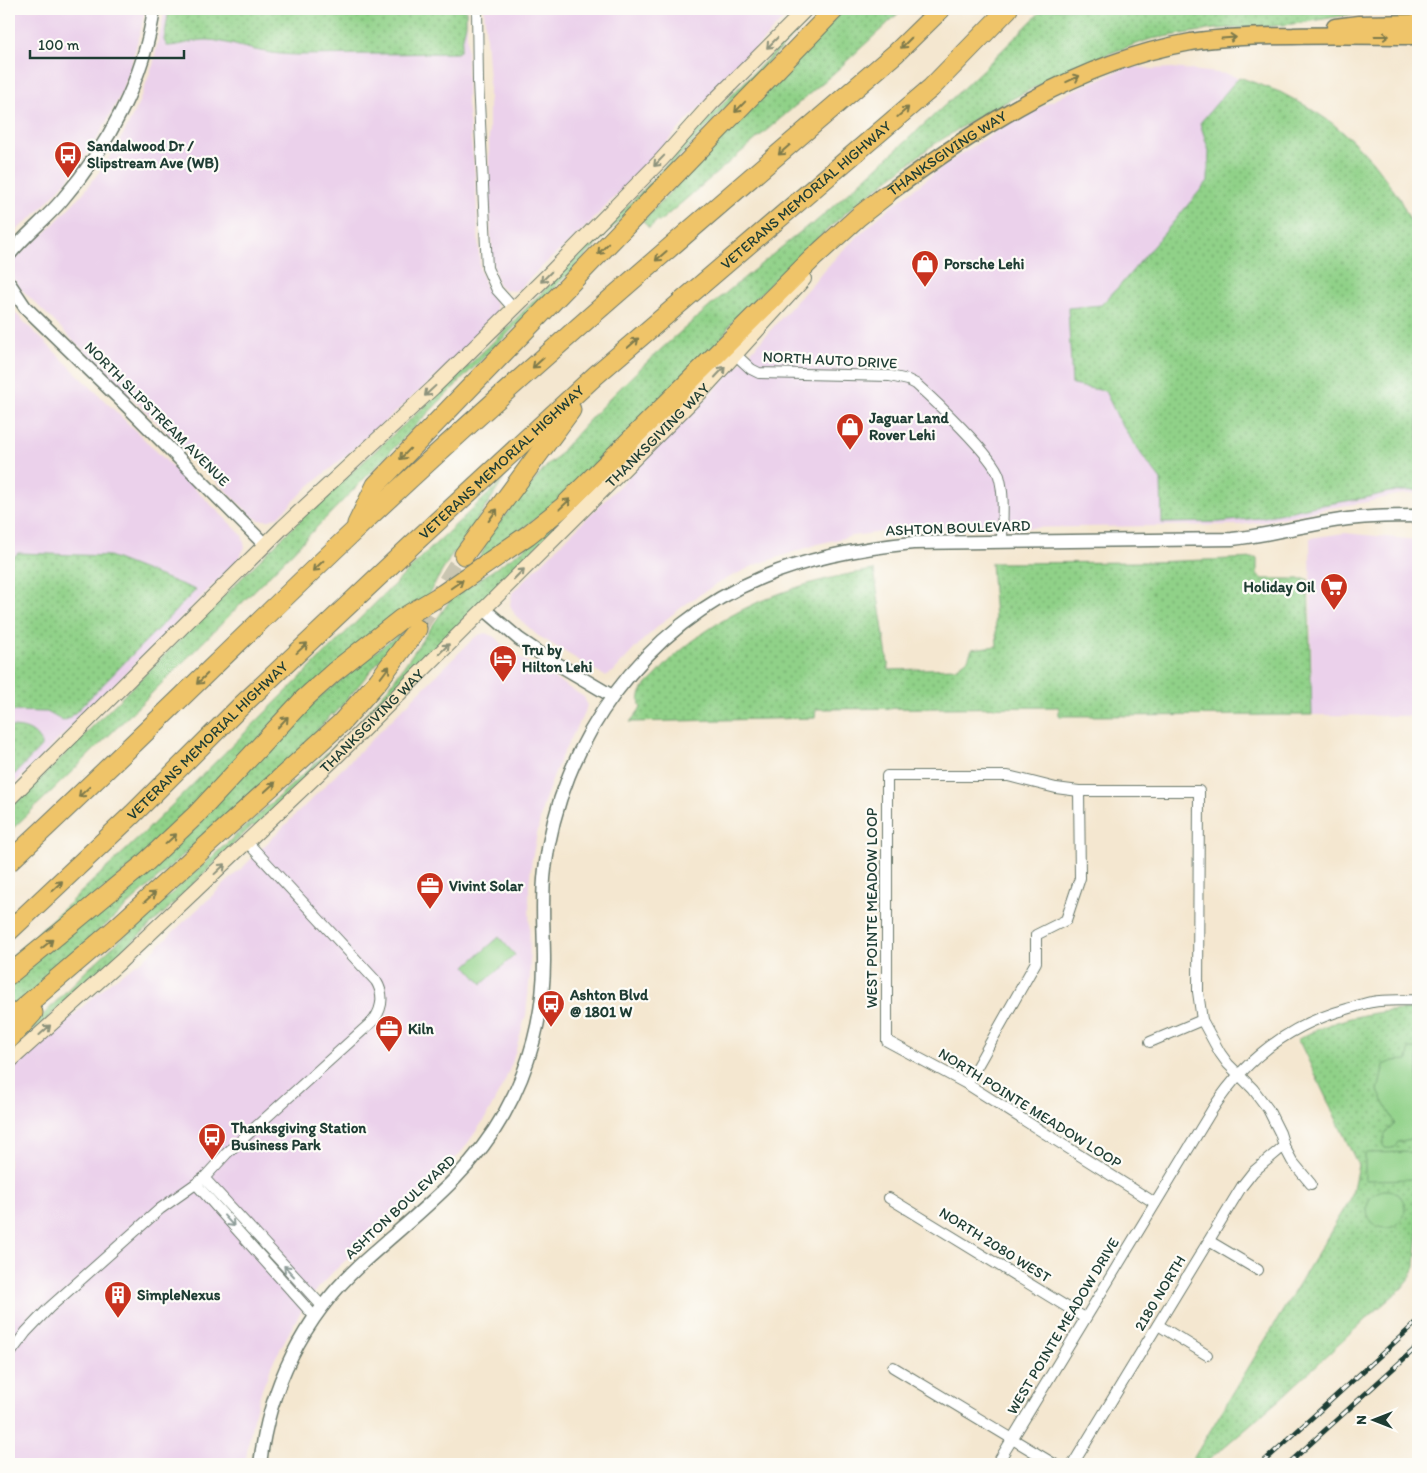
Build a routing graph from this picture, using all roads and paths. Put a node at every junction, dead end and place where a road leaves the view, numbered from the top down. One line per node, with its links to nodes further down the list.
1 (154, 9): 11 (street)
2 (477, 9): 17 (street)
3 (806, 9): 17 (main road, one-way to 17)
4 (835, 9): 21 (highway, one-way to 21)
5 (941, 9): 21 (highway, one-way to 21)
6 (1008, 9): 19 (highway, VETERANS MEMORIAL HIGHWAY, one-way to 6)
7 (1418, 23): 8 (highway)
8 (1299, 36): 9 (highway, THANKSGIVING WAY, one-way to 9); 10 (highway, THANKSGIVING WAY, one-way to 8)
9 (1418, 36)
10 (886, 195): 18 (main road, THANKSGIVING WAY); 34 (highway, one-way to 10)
11 (34, 228): 12 (street); 13 (street)
12 (9, 240)
13 (9, 256)
14 (9, 283): 16 (street, NORTH SLIPSTREAM AVENUE)
15 (9, 296): 16 (street, NORTH SLIPSTREAM AVENUE)
16 (24, 307): 23 (street, NORTH SLIPSTREAM AVENUE)
17 (514, 309): 23 (main road, one-way to 23)
18 (736, 355): 22 (street, NORTH AUTO DRIVE); 25 (main road, THANKSGIVING WAY, one-way to 18)
19 (596, 375): 24 (highway, one-way to 19); 33 (highway, VETERANS MEMORIAL HIGHWAY, one-way to 19)
20 (1418, 516): 22 (street, ASHTON BOULEVARD)
21 (353, 532): 31 (highway, one-way to 31)
22 (1002, 542): 27 (street, ASHTON BOULEVARD)
23 (265, 545): 29 (main road)
24 (464, 555)
25 (484, 609): 27 (street); 30 (main road, THANKSGIVING WAY, one-way to 25)
26 (417, 629): 32 (highway, one-way to 26)
27 (612, 696): 51 (street, ASHTON BOULEVARD)
28 (1078, 791): 37 (street); 39 (street, WEST POINTE MEADOW LOOP); 43 (street)
29 (9, 800)
30 (248, 843): 41 (main road, THANKSGIVING WAY, one-way to 30); 45 (street)
31 (9, 862)
32 (114, 930): 36 (highway); 38 (highway)
33 (9, 931)
34 (9, 975)
35 (1418, 1000): 42 (street, WEST POINTE MEADOW DRIVE)
36 (9, 1020)
37 (1202, 1020): 40 (street); 42 (street)
38 (9, 1039)
39 (887, 1041): 43 (street, NORTH POINTE MEADOW LOOP)
40 (1150, 1042)
41 (9, 1062)
42 (1238, 1075): 44 (street); 48 (street, WEST POINTE MEADOW DRIVE)
43 (967, 1084): 48 (street, NORTH POINTE MEADOW LOOP)
44 (1284, 1146): 46 (street); 49 (street, 2180 NORTH)
45 (200, 1181): 51 (street); 54 (street)
46 (1311, 1184)
47 (889, 1198): 52 (street, NORTH 2080 WEST)
48 (1155, 1203): 52 (street, WEST POINTE MEADOW DRIVE)
49 (1209, 1241): 50 (street); 53 (street, 2180 NORTH)
50 (1258, 1270)
51 (318, 1311): 58 (street, ASHTON BOULEVARD)
52 (1085, 1318): 57 (street, WEST POINTE MEADOW DRIVE)
53 (1158, 1325): 55 (street); 61 (street, 2180 NORTH)
54 (9, 1354)
55 (1207, 1355)
56 (894, 1367): 57 (street)
57 (1011, 1439): 59 (street, WEST POINTE MEADOW DRIVE); 60 (street)
58 (260, 1464)
59 (996, 1464)
60 (1054, 1464)
61 (1074, 1464)

